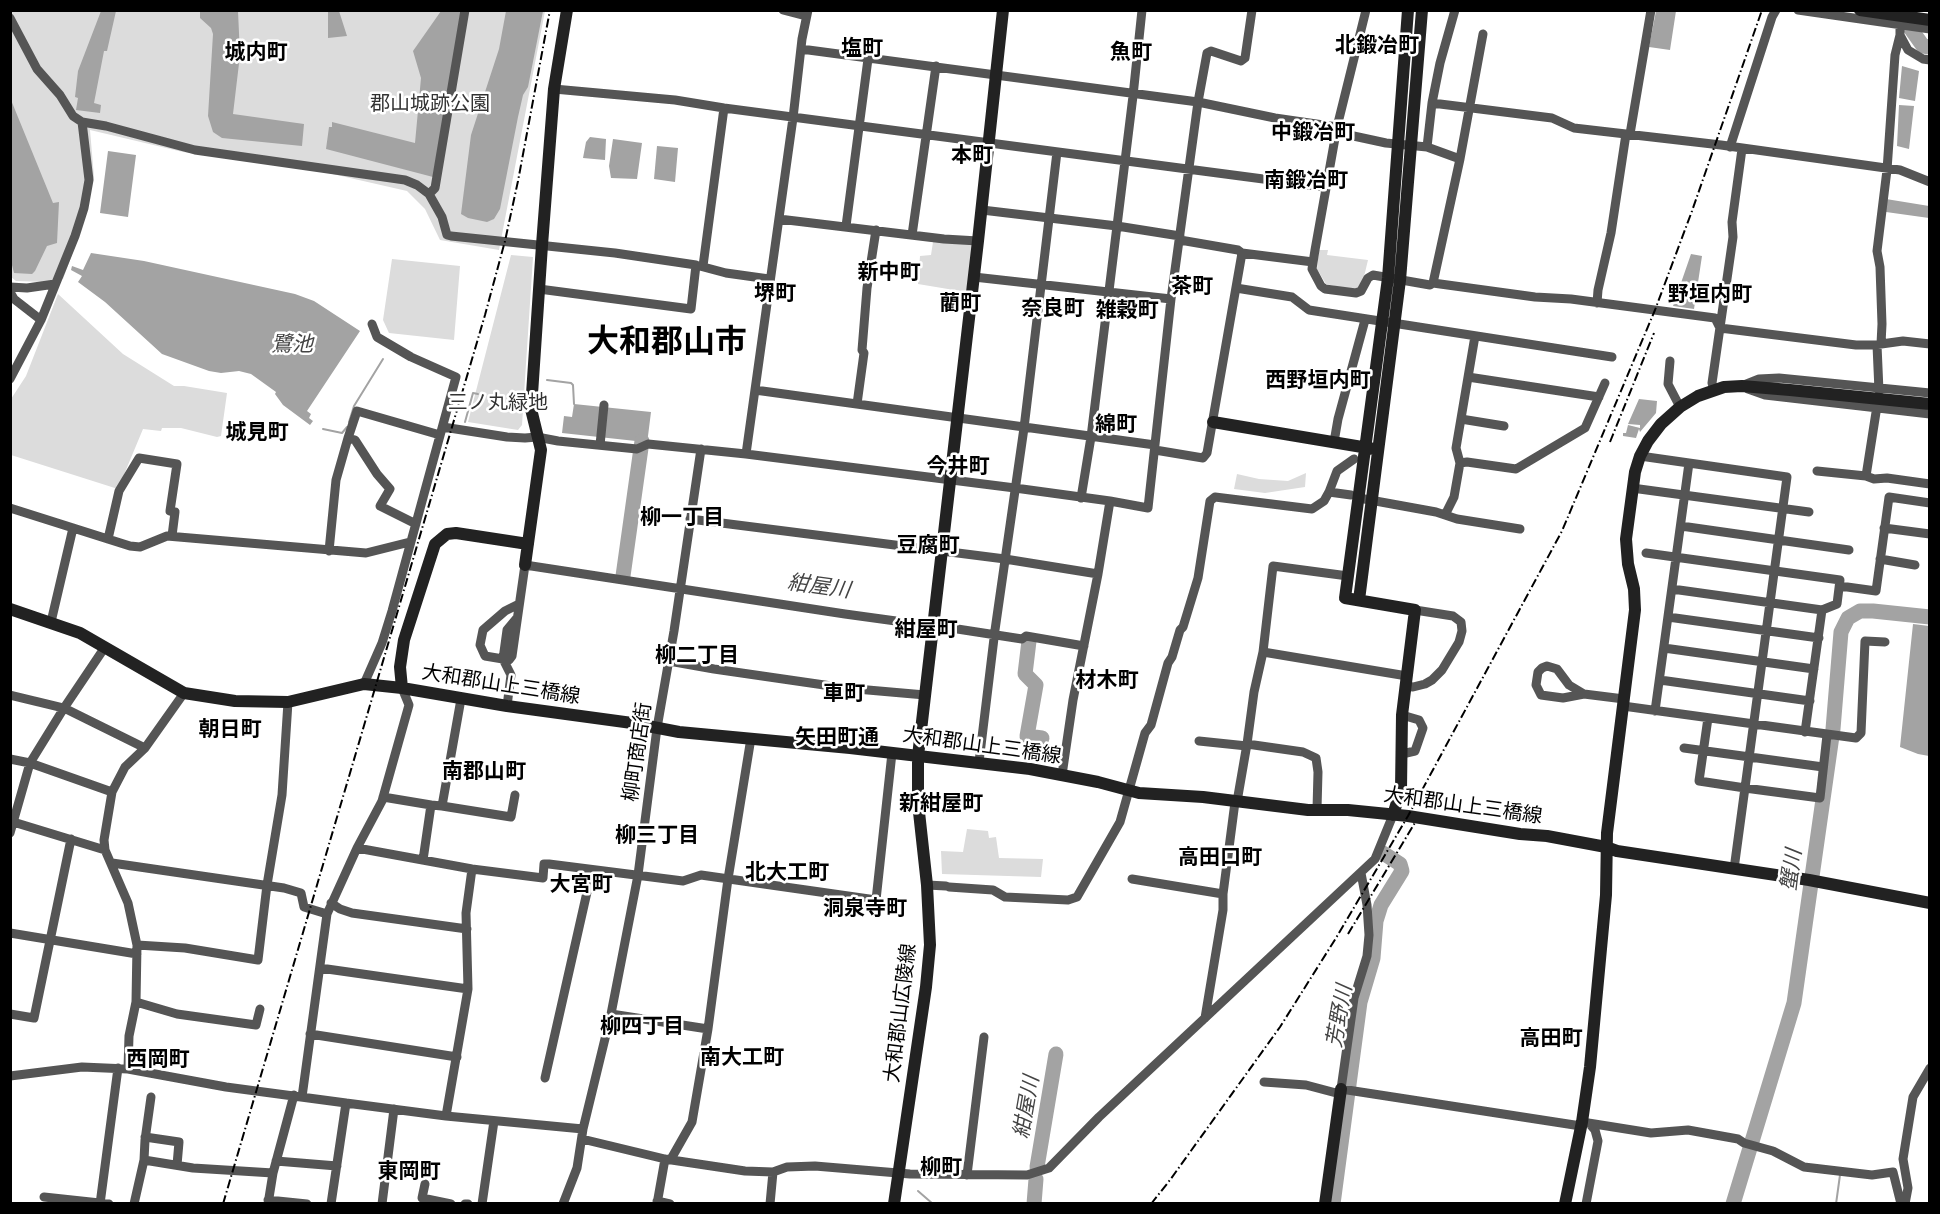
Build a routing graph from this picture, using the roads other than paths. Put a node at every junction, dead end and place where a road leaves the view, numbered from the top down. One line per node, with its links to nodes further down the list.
1 (465, 10): 51 (street)
2 (567, 10): 26 (street)
3 (783, 10): 15 (street)
4 (1003, 10): 25 (street, 大和郡山広陵線)
5 (1142, 10): 27 (street)
6 (1252, 10): 28 (street)
7 (1366, 10): 35 (street)
8 (1407, 10): 39 (street)
9 (1422, 10): 40 (street)
10 (1455, 10): 29 (street)
11 (1651, 10): 36 (street)
12 (1776, 10): 42 (street)
13 (1798, 10): 19 (street)
14 (1860, 10): 17 (street)
15 (807, 13): 21 (street)
16 (10, 18): 33 (street)
17 (1929, 20)
18 (1929, 29): 19 (street)
19 (1900, 30): 23 (street); 48 (street)
20 (1483, 34): 31 (street)
21 (801, 49): 22 (street); 32 (street)
22 (868, 59): 24 (street); 34 (street)
23 (1929, 60)
24 (936, 66): 25 (street); 37 (street)
25 (996, 75): 27 (street); 38 (street, 大和郡山広陵線)
26 (554, 89): 30 (street); 61 (street)
27 (1132, 93): 28 (street); 46 (street)
28 (1198, 102): 35 (street); 47 (street)
29 (1432, 103): 31 (street); 41 (street)
30 (723, 108): 32 (street); 64 (street)
31 (1470, 109): 36 (street); 45 (street)
32 (793, 118): 34 (street); 54 (street)
33 (82, 122): 51 (street); 69 (street)
34 (860, 127): 37 (street); 55 (street)
35 (1336, 129): 39 (street); 50 (street)
36 (1628, 134): 42 (street); 77 (street)
37 (926, 135): 38 (street); 58 (street)
38 (989, 142): 44 (street); 52 (street, 大和郡山広陵線)
39 (1398, 144): 40 (street); 67 (street)
40 (1411, 146): 41 (street); 67 (street)
41 (1427, 147): 45 (street)
42 (1730, 147): 43 (street)
43 (1742, 149): 48 (street); 82 (street)
44 (1057, 152): 46 (street); 53 (street)
45 (1460, 159): 68 (street)
46 (1125, 161): 47 (street); 56 (street)
47 (1188, 170): 50 (street); 59 (street)
48 (1887, 170): 49 (street); 84 (street)
49 (1929, 182)
50 (1324, 187): 63 (street)
51 (429, 194): 61 (street)
52 (982, 210): 53 (street); 60 (street, 大和郡山広陵線)
53 (1049, 217): 56 (street); 70 (street)
54 (779, 219): 55 (street); 66 (street)
55 (846, 226): 57 (street)
56 (1117, 226): 59 (street); 75 (street)
57 (876, 230): 58 (street); 97 (street)
58 (912, 235): 60 (street)
59 (1180, 238): 62 (street); 76 (street)
60 (978, 241): 65 (street, 大和郡山広陵線)
61 (542, 245): 64 (street); 73 (street)
62 (1242, 253): 63 (street); 72 (street)
63 (1313, 262): 67 (street)
64 (700, 265): 66 (street); 73 (street)
65 (974, 277): 70 (street); 103 (street, 大和郡山広陵線)
66 (769, 279): 93 (street)
67 (1394, 279): 68 (street); 80 (street)
68 (1433, 283): 77 (street)
69 (55, 284): 71 (street); 78 (street)
70 (1041, 285): 75 (street); 107 (street)
71 (10, 287)
72 (1236, 288): 79 (street); 105 (street)
73 (539, 289): 109 (street)
74 (10, 292): 78 (street)
75 (1108, 292): 76 (street); 110 (street)
76 (1171, 299): 114 (street)
77 (1597, 303): 82 (street)
78 (41, 320): 89 (street)
79 (1365, 320): 80 (street); 112 (street)
80 (1388, 323): 83 (street); 116 (street)
81 (372, 324): 108 (street)
82 (1719, 328): 84 (street); 94 (street)
83 (1475, 336): 86 (street); 88 (street)
84 (1879, 344): 85 (street); 92 (street)
85 (1929, 344)
86 (1612, 357)
87 (1670, 361): 100 (street)
88 (1468, 377): 96 (street); 104 (street)
89 (10, 380)
90 (1605, 383): 96 (street)
91 (1742, 386): 92 (street); 94 (street); 98 (street); 101 (street)
92 (1879, 389): 95 (street)
93 (755, 390): 97 (street); 117 (street)
94 (1714, 390): 100 (street)
95 (1929, 393)
96 (1599, 397): 120 (street)
97 (857, 404): 103 (street)
98 (1923, 404)
99 (604, 405): 113 (street)
100 (1680, 407): 118 (street)
101 (1877, 407): 102 (street); 123 (street)
102 (1929, 414)
103 (957, 418): 107 (street); 124 (street, 大和郡山広陵線)
104 (1461, 419): 106 (street); 120 (street)
105 (1213, 422): 112 (street); 114 (street)
106 (1504, 426)
107 (1024, 428): 110 (street); 126 (street)
108 (441, 431): 109 (street); 111 (street); 139 (street)
109 (537, 437): 113 (street); 149 (street)
110 (1091, 437): 114 (street); 130 (street)
111 (348, 438): 139 (street); 151 (street)
112 (1334, 442): 116 (street)
113 (600, 445): 115 (street)
114 (1155, 447): 132 (street)
115 (701, 449): 117 (street); 138 (street, 柳町商店街)
116 (1372, 449): 131 (street)
117 (746, 454): 124 (street)
118 (1640, 456): 121 (street); 127 (street)
119 (1354, 459): 128 (street)
120 (1460, 463): 137 (street)
121 (1689, 464): 129 (street); 135 (street)
122 (1817, 471): 123 (street)
123 (1866, 476): 125 (street)
124 (949, 480): 126 (street); 152 (street, 大和郡山広陵線)
125 (1929, 484)
126 (1015, 488): 130 (street); 155 (street)
127 (1632, 488): 129 (street); 198 (street)
128 (1329, 492): 131 (street); 224 (street)
129 (1685, 495): 135 (street); 140 (street)
130 (1081, 498): 132 (street)
131 (1360, 498): 137 (street); 161 (street); 165 (street)
132 (1110, 501): 160 (street)
133 (1929, 503): 142 (street)
134 (10, 508): 141 (street)
135 (1783, 509): 136 (street); 147 (street)
136 (1809, 512)
137 (1445, 514): 143 (street)
138 (690, 519): 152 (street); 163 (street, 柳町商店街)
139 (416, 524): 148 (street)
140 (1681, 526): 147 (street); 154 (street)
141 (73, 528): 146 (street); 172 (street)
142 (1884, 528): 144 (street); 156 (street)
143 (1520, 529)
144 (1929, 534)
145 (172, 536): 146 (street); 146 (street); 151 (street)
146 (108, 539)
147 (1779, 540): 150 (street); 159 (street)
148 (410, 542): 151 (street); 188 (street)
149 (528, 544): 158 (street); 189 (street)
150 (1849, 550)
151 (329, 551)
152 (940, 552): 155 (street); 173 (street, 大和郡山広陵線)
153 (1646, 553): 154 (street)
154 (1676, 558): 159 (street); 164 (street)
155 (1005, 559): 160 (street); 175 (street)
156 (1881, 560): 157 (street); 162 (street)
157 (1915, 565)
158 (525, 566): 163 (street); 167 (street)
159 (1774, 572): 162 (street); 166 (street)
160 (1098, 574): 178 (street)
161 (1348, 576): 165 (street); 181 (street)
162 (1840, 586): 170 (street)
163 (680, 589): 173 (street); 183 (street, 柳町商店街)
164 (1672, 589): 166 (street); 171 (street)
165 (1359, 600): 169 (street)
166 (1771, 603): 170 (street); 174 (street)
167 (519, 604): 182 (street); 182 (street)
168 (10, 609): 172 (street, 大和郡山上三橋線)
169 (1414, 610): 187 (street); 187 (street)
170 (1822, 610): 176 (street)
171 (1668, 617): 174 (street); 180 (street)
172 (51, 622): 179 (street, 大和郡山上三橋線)
173 (933, 623): 175 (street); 194 (street, 大和郡山広陵線)
174 (1767, 631): 176 (street); 184 (street)
175 (994, 632): 178 (street); 219 (street)
176 (1819, 638): 185 (street)
177 (1885, 642): 207 (street)
178 (1084, 646): 222 (street)
179 (105, 647): 190 (street, 大和郡山上三橋線); 200 (street)
180 (1664, 648): 184 (street); 186 (street)
181 (1263, 652): 187 (street); 210 (street)
182 (502, 659): 199 (street)
183 (669, 661): 194 (street); 205 (street, 柳町商店街)
184 (1762, 662): 185 (street); 191 (street)
185 (1814, 669): 196 (street)
186 (1660, 680): 191 (street); 201 (street)
187 (1406, 681): 202 (street)
188 (364, 684): 189 (street, 大和郡山上三橋線); 197 (street, 大和郡山上三橋線)
189 (402, 688): 195 (street, 大和郡山上三橋線); 227 (street)
190 (184, 693): 197 (street, 大和郡山上三橋線); 211 (street)
191 (1758, 693): 196 (street); 204 (street)
192 (1584, 694): 192 (street); 198 (street)
193 (10, 695): 200 (street)
194 (925, 695): 216 (street, 大和郡山広陵線)
195 (461, 699): 199 (street, 大和郡山上三橋線); 229 (street)
196 (1809, 701): 206 (street)
197 (288, 702): 247 (street)
198 (1624, 702): 201 (street); 235 (street)
199 (507, 706): 205 (street, 大和郡山上三橋線)
200 (64, 708): 211 (street); 220 (street)
201 (1655, 711): 203 (street)
202 (1402, 715): 215 (street); 215 (street)
203 (1708, 718): 204 (street); 213 (street)
204 (1754, 724): 206 (street); 217 (street)
205 (657, 729): 208 (street, 大和郡山上三橋線); 244 (street, 柳町商店街)
206 (1805, 732): 207 (street)
207 (1827, 735): 221 (street)
208 (751, 738): 214 (street, 大和郡山上三橋線); 245 (street)
209 (1199, 741): 210 (street)
210 (1247, 745): 228 (street); 230 (street)
211 (145, 748): 225 (street)
212 (1684, 748): 213 (street)
213 (1703, 751): 217 (street); 223 (street)
214 (892, 753): 216 (street, 大和郡山上三橋線); 245 (street)
215 (1402, 754): 231 (street)
216 (918, 756): 219 (street, 大和郡山上三橋線); 248 (street, 大和郡山広陵線)
217 (1750, 756): 221 (street); 223 (street)
218 (10, 759): 220 (street)
219 (979, 762): 222 (street, 大和郡山上三橋線)
220 (30, 763): 225 (street); 232 (street)
221 (1823, 767): 223 (street)
222 (1062, 775): 224 (street, 大和郡山上三橋線)
223 (1745, 788): 241 (street)
224 (1128, 790): 228 (street, 大和郡山上三橋線); 248 (street)
225 (112, 792): 237 (street)
226 (515, 795): 229 (street)
227 (383, 797): 229 (street); 236 (street)
228 (1235, 802): 230 (street, 大和郡山上三橋線); 249 (street)
229 (437, 805): 238 (street)
230 (1317, 809): 231 (street, 大和郡山上三橋線)
231 (1393, 814): 235 (street, 大和郡山上三橋線); 243 (street)
232 (11, 821): 233 (street); 234 (street)
233 (10, 833)
234 (71, 839): 237 (street); 255 (street)
235 (1606, 847): 241 (street, 大和郡山上三橋線); 280 (street)
236 (357, 848): 238 (street); 250 (street)
237 (105, 850): 239 (street)
238 (423, 860): 240 (street)
239 (112, 862): 247 (street); 256 (street)
240 (472, 869): 242 (street); 253 (street)
241 (1734, 869): 251 (street, 大和郡山上三橋線)
242 (592, 870): 244 (street); 271 (street)
243 (1361, 873): 263 (street); 273 (street)
244 (638, 875): 245 (street); 262 (street, 柳町商店街)
245 (728, 879): 264 (street)
246 (1132, 879): 249 (street)
247 (267, 885): 252 (street); 256 (street)
248 (927, 885): 289 (street, 大和郡山広陵線)
249 (1223, 894): 263 (street)
250 (331, 903): 252 (street); 253 (street)
251 (1929, 903)
252 (327, 914): 257 (street)
253 (467, 929): 258 (street)
254 (10, 933): 255 (street)
255 (50, 940): 256 (street); 261 (street)
256 (137, 949): 259 (street)
257 (320, 968): 258 (street); 265 (street)
258 (468, 989): 267 (street)
259 (136, 1002): 260 (street); 268 (street)
260 (260, 1009)
261 (10, 1014)
262 (611, 1014): 264 (street); 281 (street, 柳町商店街)
263 (1205, 1018): 291 (street)
264 (708, 1029): 283 (street)
265 (310, 1034): 267 (street); 274 (street)
266 (984, 1037): 291 (street)
267 (457, 1057): 278 (street)
268 (123, 1068): 270 (street); 274 (street); 296 (street)
269 (1929, 1068): 310 (street)
270 (10, 1076)
271 (545, 1078)
272 (1264, 1083): 273 (street)
273 (1344, 1091): 280 (street); 307 (street)
274 (298, 1096): 276 (street); 285 (street)
275 (151, 1097): 282 (street)
276 (346, 1103): 277 (street); 287 (street)
277 (394, 1109): 278 (street); 300 (street)
278 (446, 1116): 279 (street)
279 (494, 1121): 281 (street); 302 (street)
280 (1584, 1124): 308 (street); 309 (street); 310 (street)
281 (582, 1134): 283 (street); 303 (street, 柳町商店街)
282 (145, 1137): 284 (street); 286 (street)
283 (668, 1159): 288 (street); 295 (street)
284 (144, 1160): 286 (street); 297 (street)
285 (276, 1161): 287 (street); 290 (street)
286 (177, 1165): 290 (street)
287 (337, 1166): 299 (street)
288 (773, 1172): 289 (street); 305 (street)
289 (898, 1172): 291 (street); 306 (street, 大和郡山広陵線)
290 (273, 1173): 294 (street)
291 (968, 1175)
292 (425, 1184): 301 (street)
293 (44, 1197): 296 (street)
294 (268, 1202): 298 (street)
295 (657, 1202): 304 (street)
296 (103, 1203)
297 (134, 1203)
298 (307, 1203)
299 (331, 1203)
300 (382, 1203)
301 (451, 1203)
302 (482, 1203)
303 (563, 1203)
304 (670, 1203)
305 (770, 1203)
306 (894, 1203)
307 (1325, 1203)
308 (1565, 1203)
309 (1586, 1203)
310 (1903, 1203)

